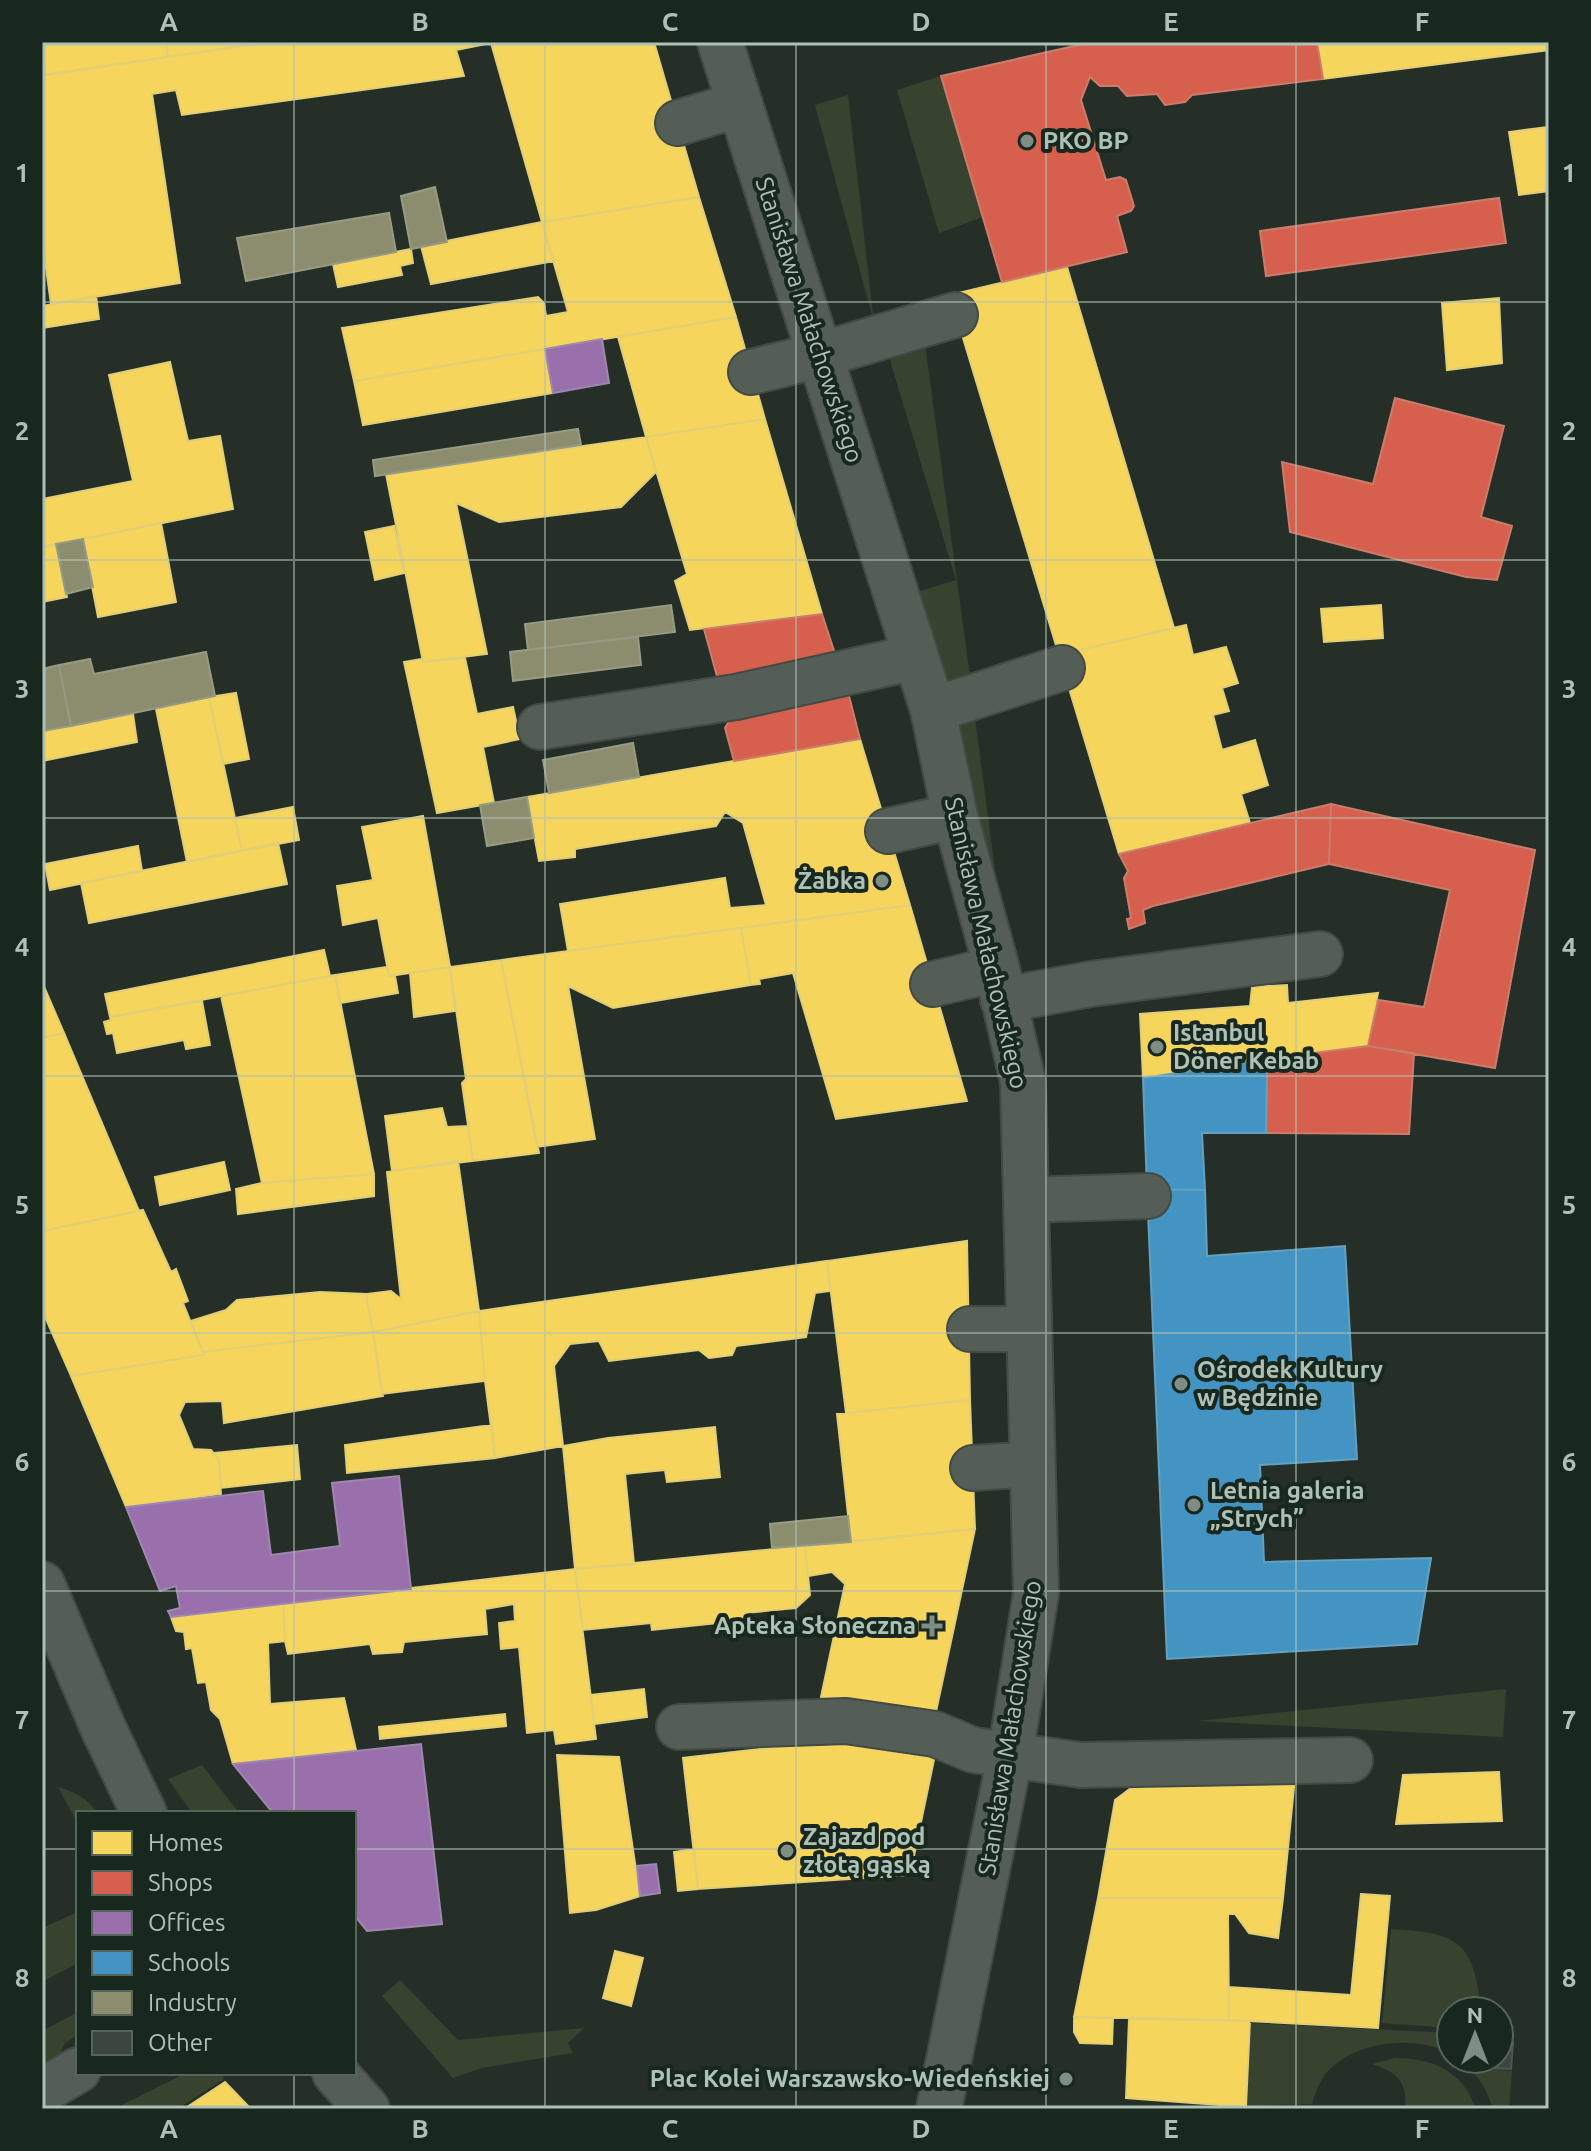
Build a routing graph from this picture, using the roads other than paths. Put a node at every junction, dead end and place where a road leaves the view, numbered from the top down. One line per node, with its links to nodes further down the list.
1 (720, 42): 2 (street, Stanisława Małachowskiego)
2 (740, 104): 3 (street); 5 (street, Stanisława Małachowskiego)
3 (678, 123)
4 (955, 315): 5 (street)
5 (820, 355): 6 (street); 7 (street, Stanisława Małachowskiego)
6 (751, 372)
7 (916, 657): 9 (street, Stanisława Małachowskiego); 10 (street)
8 (1062, 668): 9 (street)
9 (933, 710): 11 (street, Stanisława Małachowskiego)
10 (540, 727)
11 (955, 816): 12 (street); 15 (street, Stanisława Małachowskiego)
12 (888, 831)
13 (1320, 954): 15 (street)
14 (933, 984): 15 (street)
15 (1000, 984): 17 (street, Stanisława Małachowskiego)
16 (1148, 1196): 17 (street)
17 (1027, 1200): 19 (street, Stanisława Małachowskiego)
18 (970, 1329): 19 (street)
19 (1029, 1329): 20 (street, Stanisława Małachowskiego)
20 (1032, 1464): 21 (street); 24 (street, Stanisława Małachowskiego)
21 (973, 1468)
22 (42, 1584): 26 (street)
23 (679, 1727): 24 (street)
24 (1010, 1756): 25 (street); 31 (street, Stanisława Małachowskiego)
25 (1350, 1760)
26 (143, 1811)
27 (76, 2071): 29 (street)
28 (337, 2075): 30 (street)
29 (42, 2091)
30 (367, 2109)
31 (939, 2109)

